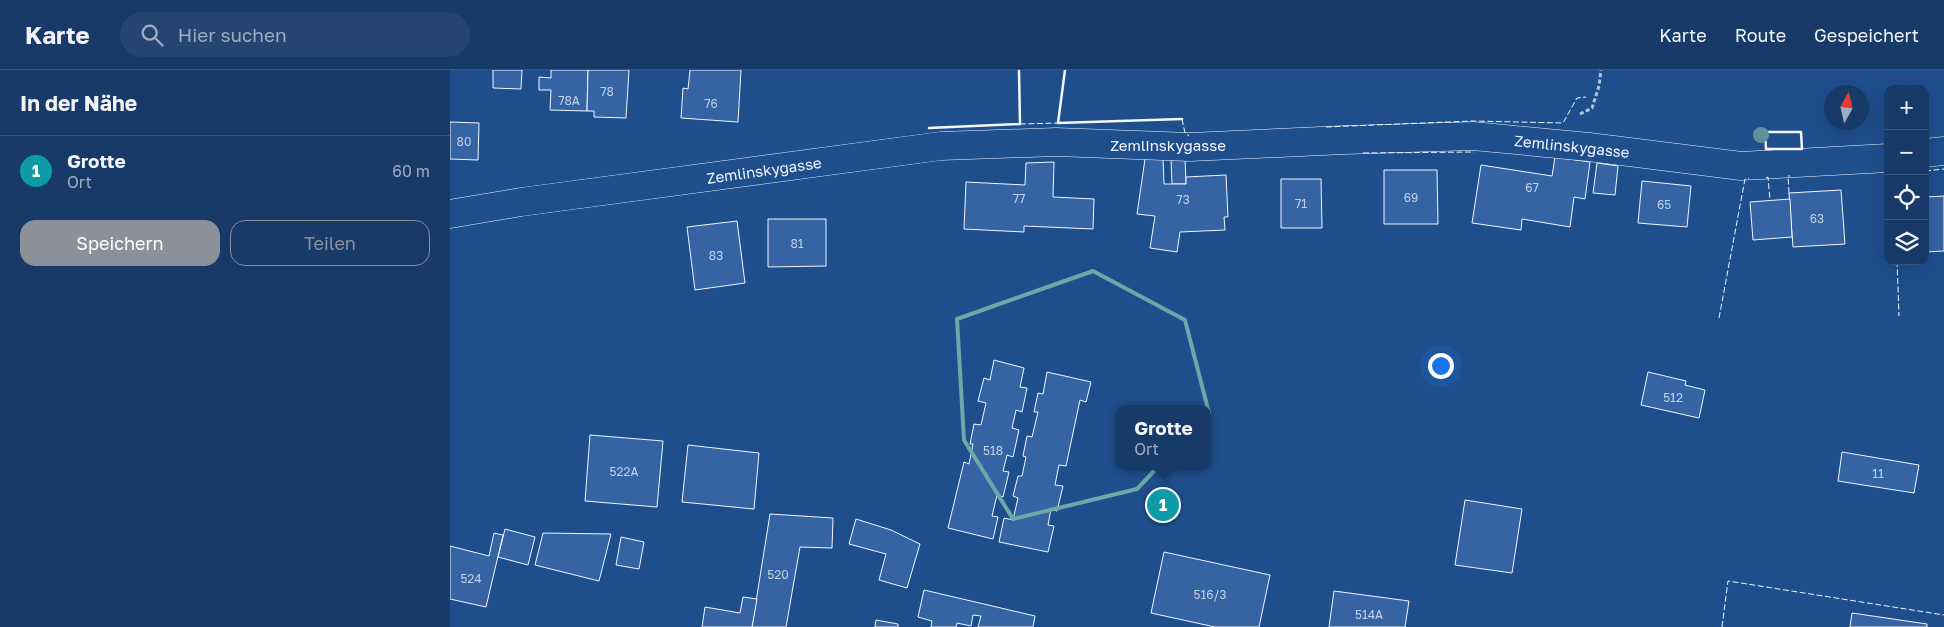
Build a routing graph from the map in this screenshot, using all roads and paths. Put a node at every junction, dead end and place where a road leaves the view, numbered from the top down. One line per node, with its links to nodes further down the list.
1 (1601, 70): 2 (path)
2 (1580, 114)
3 (1944, 151): 4 (street)
4 (1929, 153)
5 (1884, 158): 6 (street, Zemlinskygasse)
6 (450, 214)

